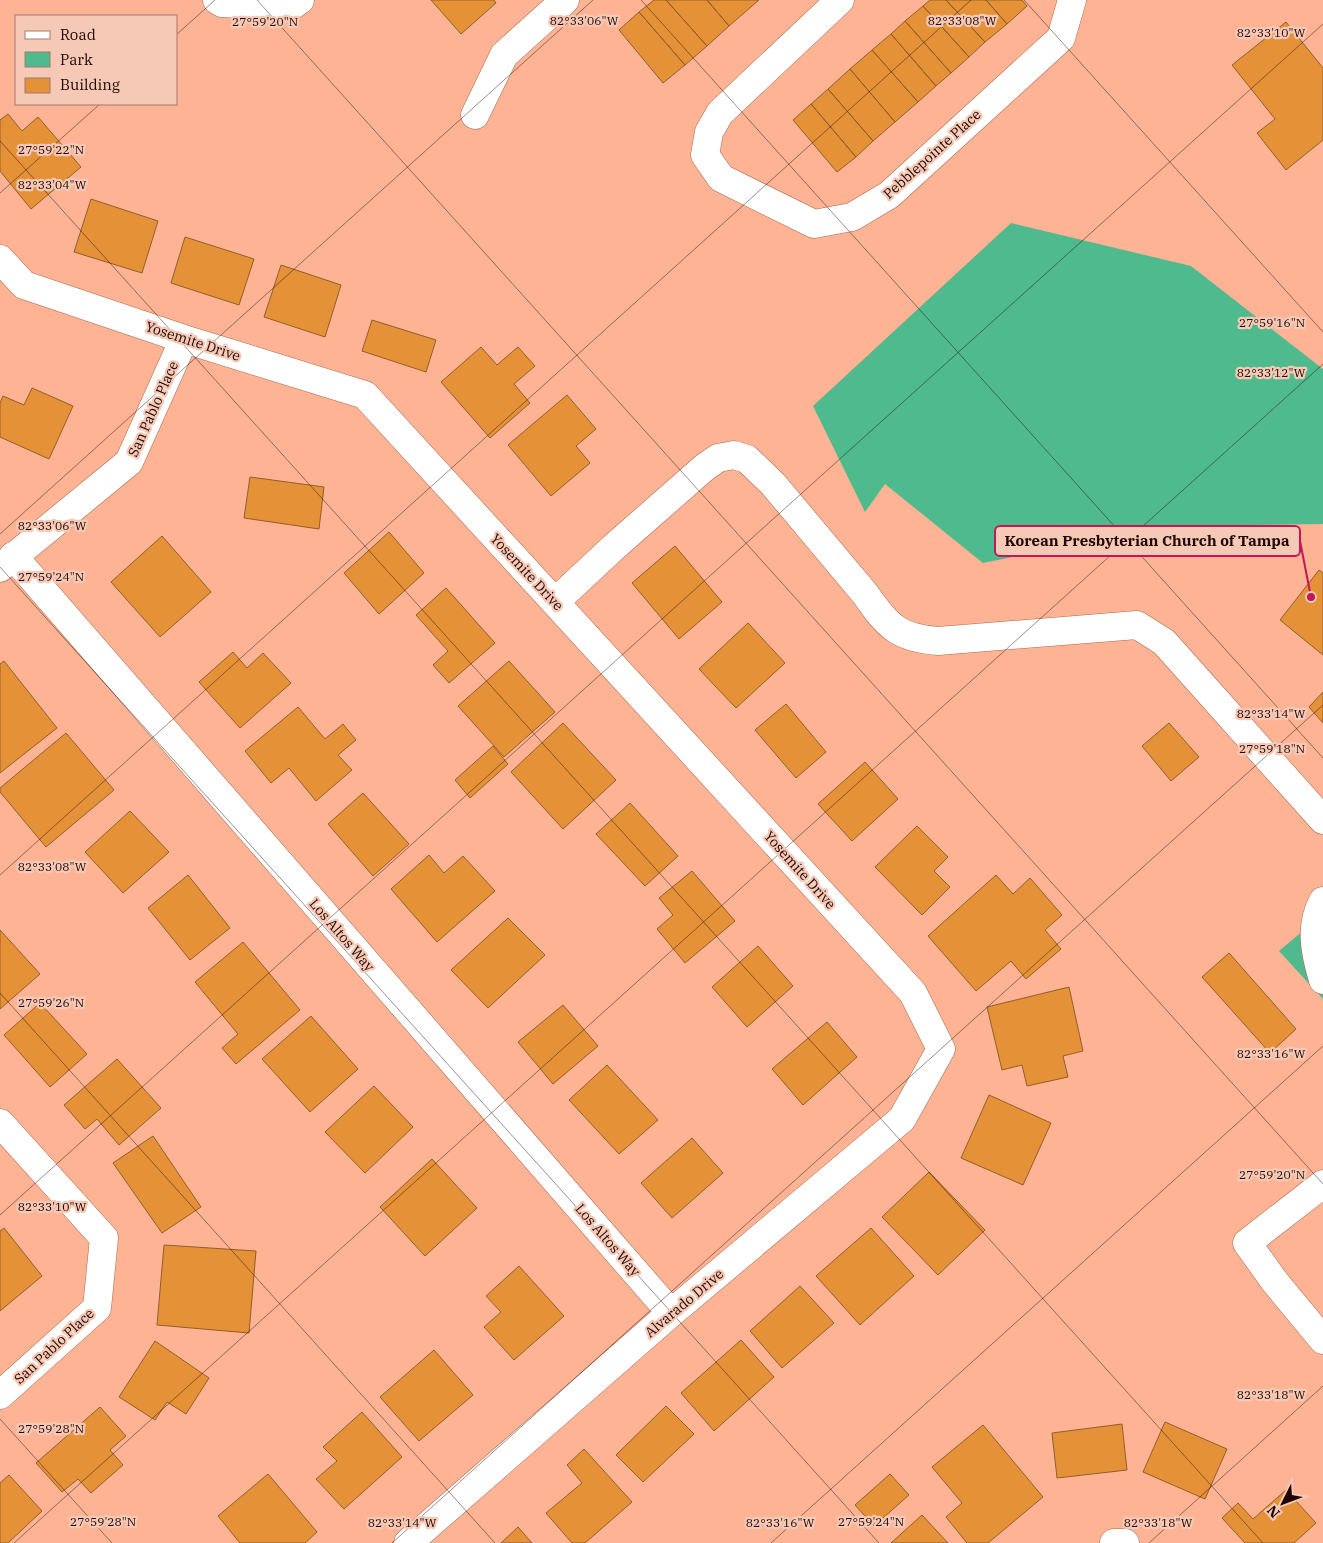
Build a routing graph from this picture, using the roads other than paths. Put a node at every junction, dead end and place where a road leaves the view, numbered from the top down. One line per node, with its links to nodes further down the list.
1 (217, 0): 2 (street)
2 (300, 0)
3 (566, 0): 6 (street)
4 (840, 0): 5 (street, Pebblepointe Place)
5 (1072, 0)
6 (475, 115)
7 (0, 259): 8 (street, Yosemite Drive)
8 (184, 339): 9 (street, San Pablo Place); 10 (street, Yosemite Drive)
9 (6, 562): 17 (street, Los Altos Way)
10 (555, 602): 11 (street); 14 (street, Yosemite Drive)
11 (1323, 820)
12 (1323, 901): 13 (street)
13 (1323, 980)
14 (941, 1049): 17 (street, Alvarado Drive)
15 (0, 1123): 19 (street, San Pablo Place)
16 (1323, 1184): 18 (street)
17 (671, 1313): 20 (street, Alvarado Drive)
18 (1323, 1340)
19 (0, 1395)
20 (408, 1543)
21 (1114, 1543): 22 (street)
22 (1125, 1543)

